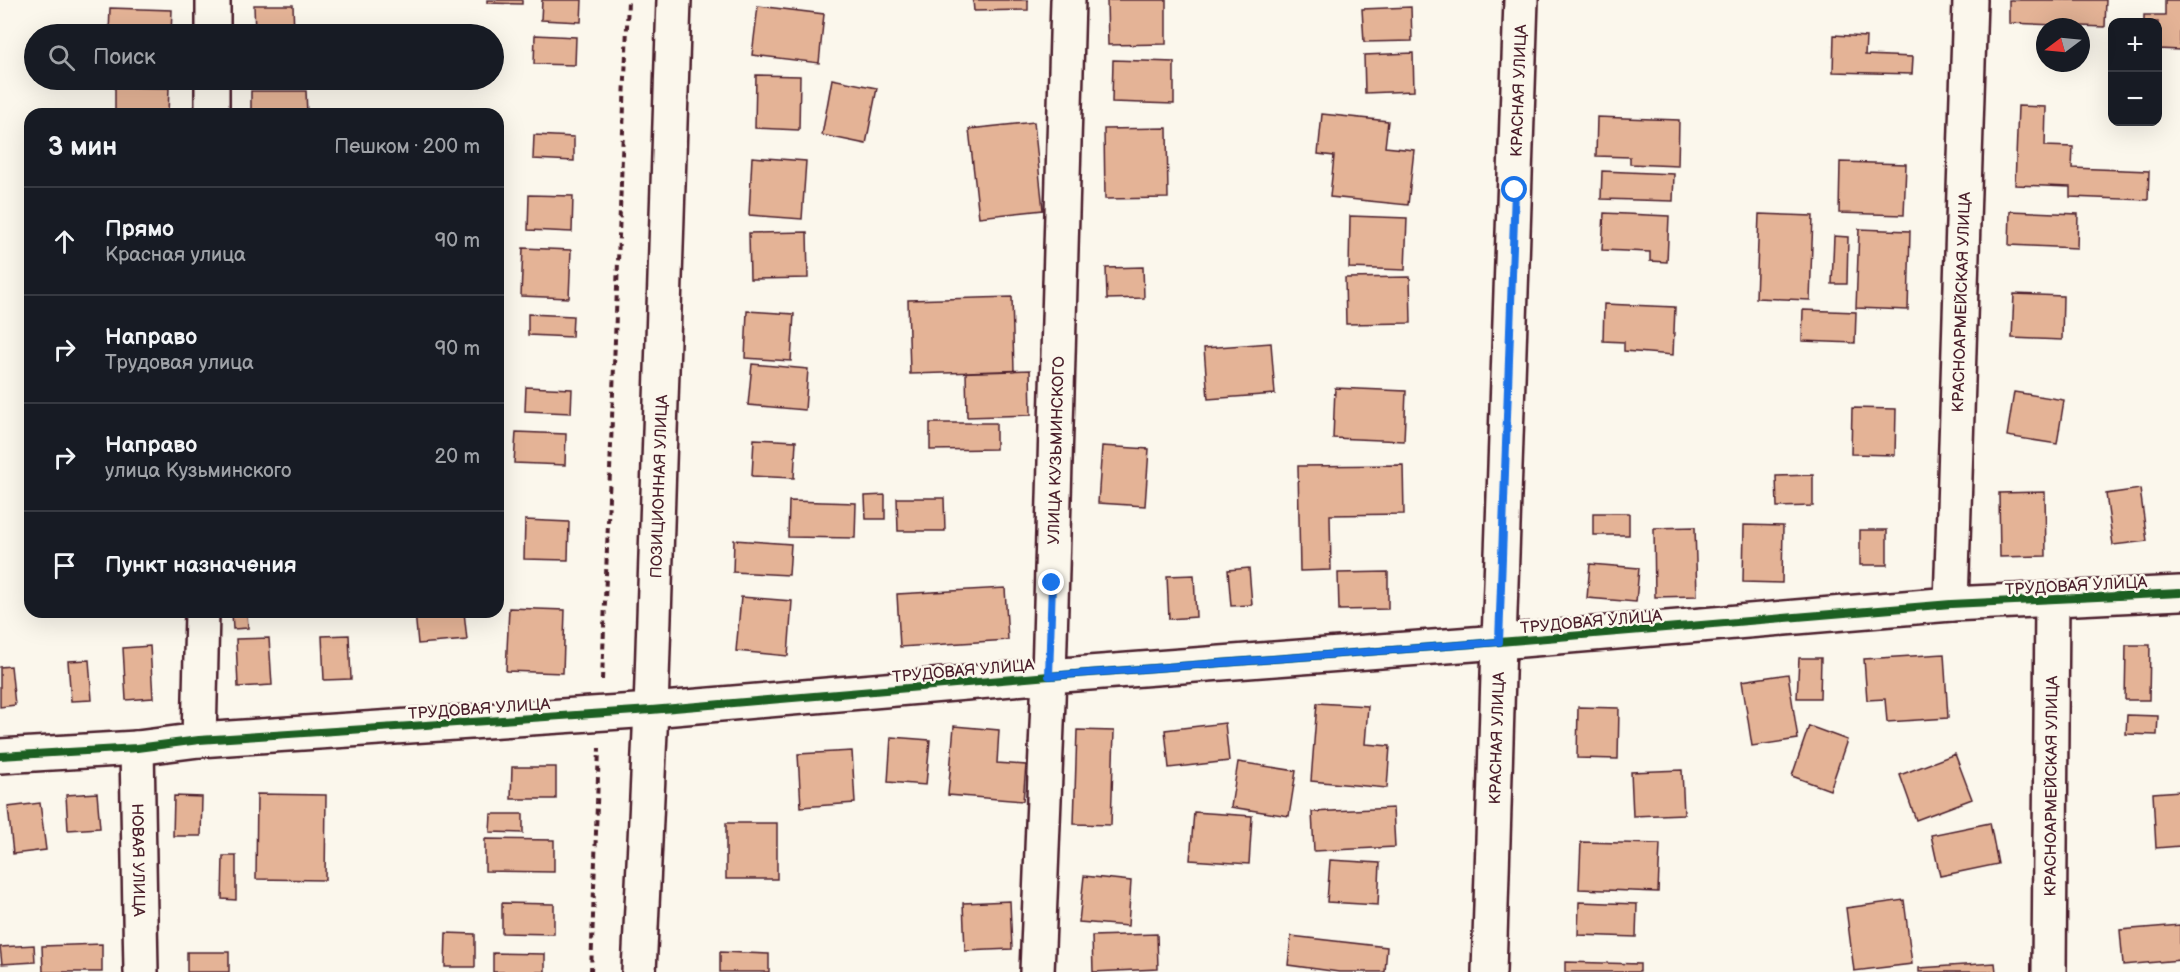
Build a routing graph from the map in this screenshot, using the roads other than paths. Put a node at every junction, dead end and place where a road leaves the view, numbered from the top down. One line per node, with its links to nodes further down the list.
1 (213, 0): 6 (street)
2 (675, 0): 15 (street, ПОЗИЦИОННАЯ УЛИЦА)
3 (1068, 0): 14 (street, УЛИЦА КУЗЬМИНСКОГО)
4 (1521, 0): 13 (street, КРАСНАЯ УЛИЦА)
5 (1970, 0): 11 (street, КРАСНОАРМЕЙСКАЯ УЛИЦА)
6 (213, 24)
7 (212, 90): 8 (street)
8 (212, 108)
9 (2180, 593): 10 (street, ТРУДОВАЯ УЛИЦА)
10 (2052, 600): 11 (street, ТРУДОВАЯ УЛИЦА); 23 (street, КРАСНОАРМЕЙСКАЯ УЛИЦА)
11 (1951, 604): 13 (street, ТРУДОВАЯ УЛИЦА)
12 (202, 618): 16 (street)
13 (1499, 642): 14 (street, ТРУДОВАЯ УЛИЦА); 22 (street, КРАСНАЯ УЛИЦА)
14 (1049, 676): 15 (street, ТРУДОВАЯ УЛИЦА); 21 (street, УЛИЦА КУЗЬМИНСКОГО)
15 (651, 710): 16 (street, ТРУДОВАЯ УЛИЦА); 20 (street, ПОЗИЦИОННАЯ УЛИЦА)
16 (199, 740): 17 (street, ТРУДОВАЯ УЛИЦА)
17 (137, 748): 18 (street, ТРУДОВАЯ УЛИЦА); 19 (street, НОВАЯ УЛИЦА)
18 (0, 756)
19 (141, 972)
20 (639, 972)
21 (1037, 972)
22 (1490, 972)
23 (2049, 972)

